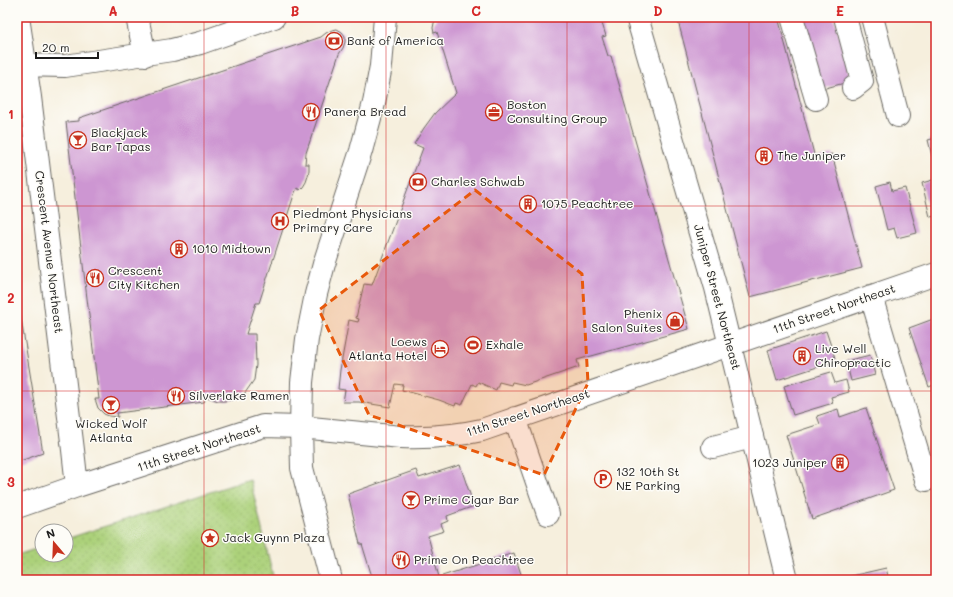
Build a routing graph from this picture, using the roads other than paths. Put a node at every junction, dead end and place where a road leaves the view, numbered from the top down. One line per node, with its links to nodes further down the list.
1 (18, 17): 10 (street, Crescent Avenue Northeast)
2 (137, 17): 9 (street)
3 (274, 17): 9 (street)
4 (385, 17): 18 (street)
5 (637, 17): 16 (street, Juniper Street Northeast)
6 (792, 17): 12 (street)
7 (845, 17): 11 (street)
8 (872, 17): 13 (street)
9 (146, 55): 10 (street)
10 (21, 65): 22 (street, Crescent Avenue Northeast)
11 (853, 88)
12 (816, 99)
13 (898, 116)
14 (936, 274): 15 (street, 11th Street Northeast)
15 (871, 296): 16 (street, 11th Street Northeast); 21 (street)
16 (730, 345): 17 (street, 11th Street Northeast); 19 (street, Juniper Street Northeast)
17 (515, 418): 18 (street, 11th Street Northeast); 24 (street)
18 (301, 427): 22 (street, 11th Street Northeast); 25 (street)
19 (752, 437): 20 (street); 26 (street, Juniper Street Northeast)
20 (713, 446)
21 (928, 465)
22 (77, 486): 23 (street, 11th Street Northeast)
23 (17, 507)
24 (548, 514)
25 (331, 580)
26 (787, 580)

